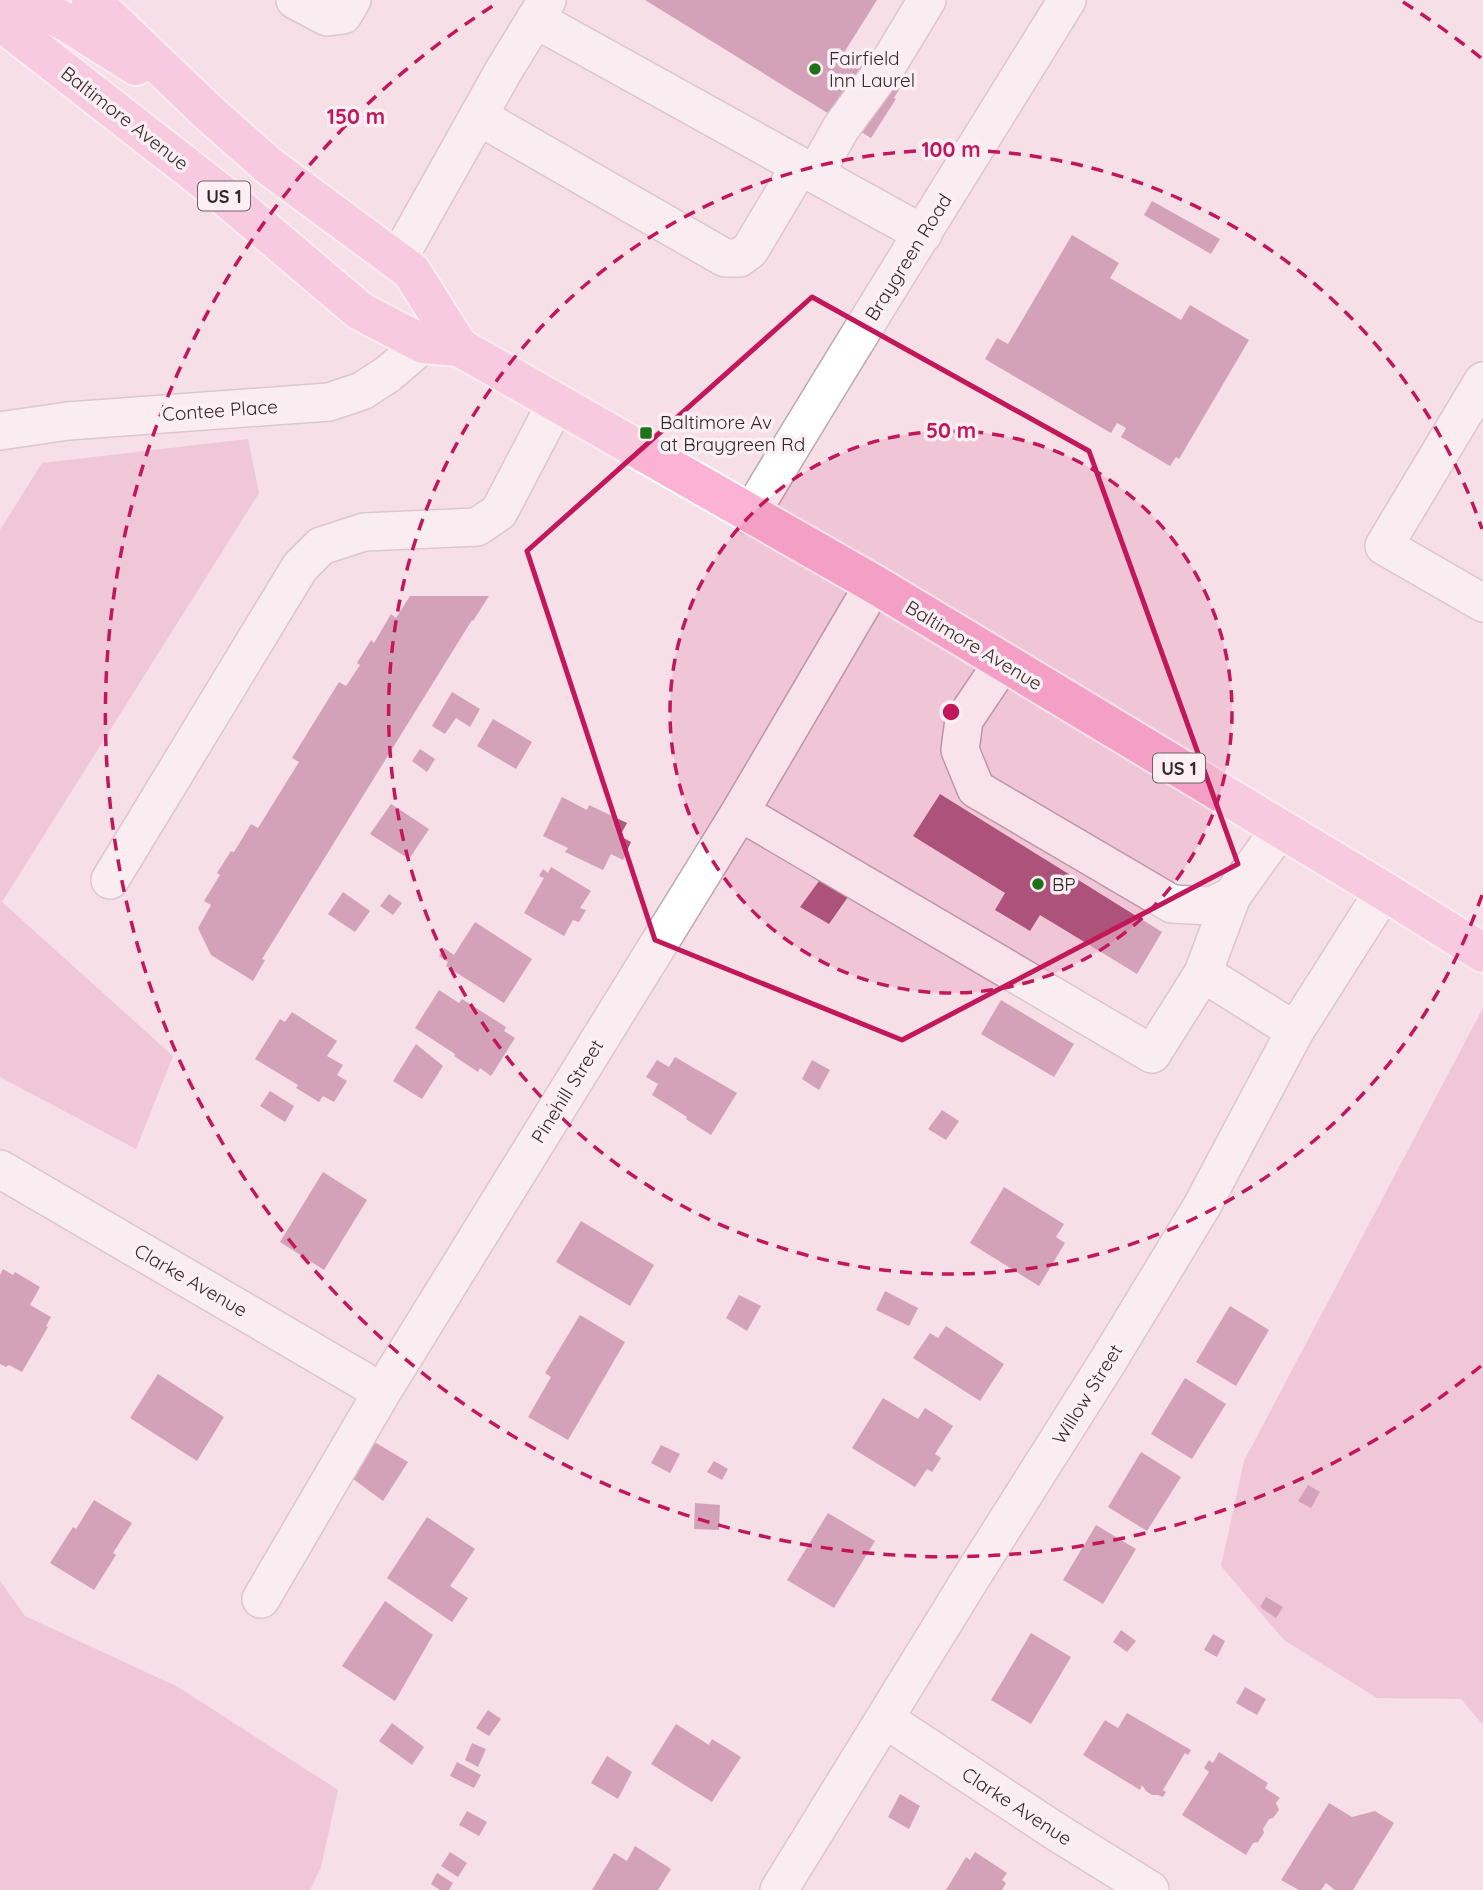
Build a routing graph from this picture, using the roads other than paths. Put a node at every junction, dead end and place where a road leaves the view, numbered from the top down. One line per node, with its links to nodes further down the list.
1 (91, 0): 9 (main road, Baltimore Avenue / US 1)
2 (295, 0): 3 (street)
3 (352, 0)
4 (927, 0): 11 (street)
5 (1067, 0): 12 (street, Braygreen Road)
6 (0, 6): 9 (main road)
7 (541, 10): 10 (street); 11 (street)
8 (0, 21): 14 (main road, Baltimore Avenue / US 1)
9 (209, 113): 13 (main road, Baltimore Avenue / US 1)
10 (478, 116): 11 (street); 13 (street)
11 (807, 170): 12 (street)
12 (923, 234): 18 (street, Braygreen Road)
13 (397, 261): 14 (main road, Baltimore Avenue / US 1)
14 (441, 345): 16 (main road, Baltimore Avenue / US 1); 17 (street, Contee Place)
15 (1483, 381): 20 (street)
16 (556, 403): 18 (main road, Baltimore Avenue / US 1); 24 (street)
17 (0, 430)
18 (750, 514): 19 (main road, Baltimore Avenue / US 1)
19 (874, 584): 21 (main road, Baltimore Avenue / US 1); 22 (street, Pinehill Street)
20 (1483, 603)
21 (1003, 662): 23 (main road, Baltimore Avenue / US 1); 26 (street)
22 (740, 812): 28 (street); 31 (street, Pinehill Street)
23 (1280, 829): 25 (main road, Baltimore Avenue / US 1); 26 (street)
24 (110, 880)
25 (1384, 891): 27 (main road, Baltimore Avenue / US 1); 29 (street, Willow Street)
26 (1232, 896): 28 (street)
27 (1483, 953)
28 (1203, 973): 29 (street)
29 (1295, 1031): 33 (street, Willow Street)
30 (0, 1168): 31 (street, Clarke Avenue)
31 (382, 1392): 32 (street, Pinehill Street)
32 (261, 1598)
33 (885, 1719): 34 (street, Willow Street); 35 (street, Clarke Avenue)
34 (779, 1890)
35 (1150, 1890)

